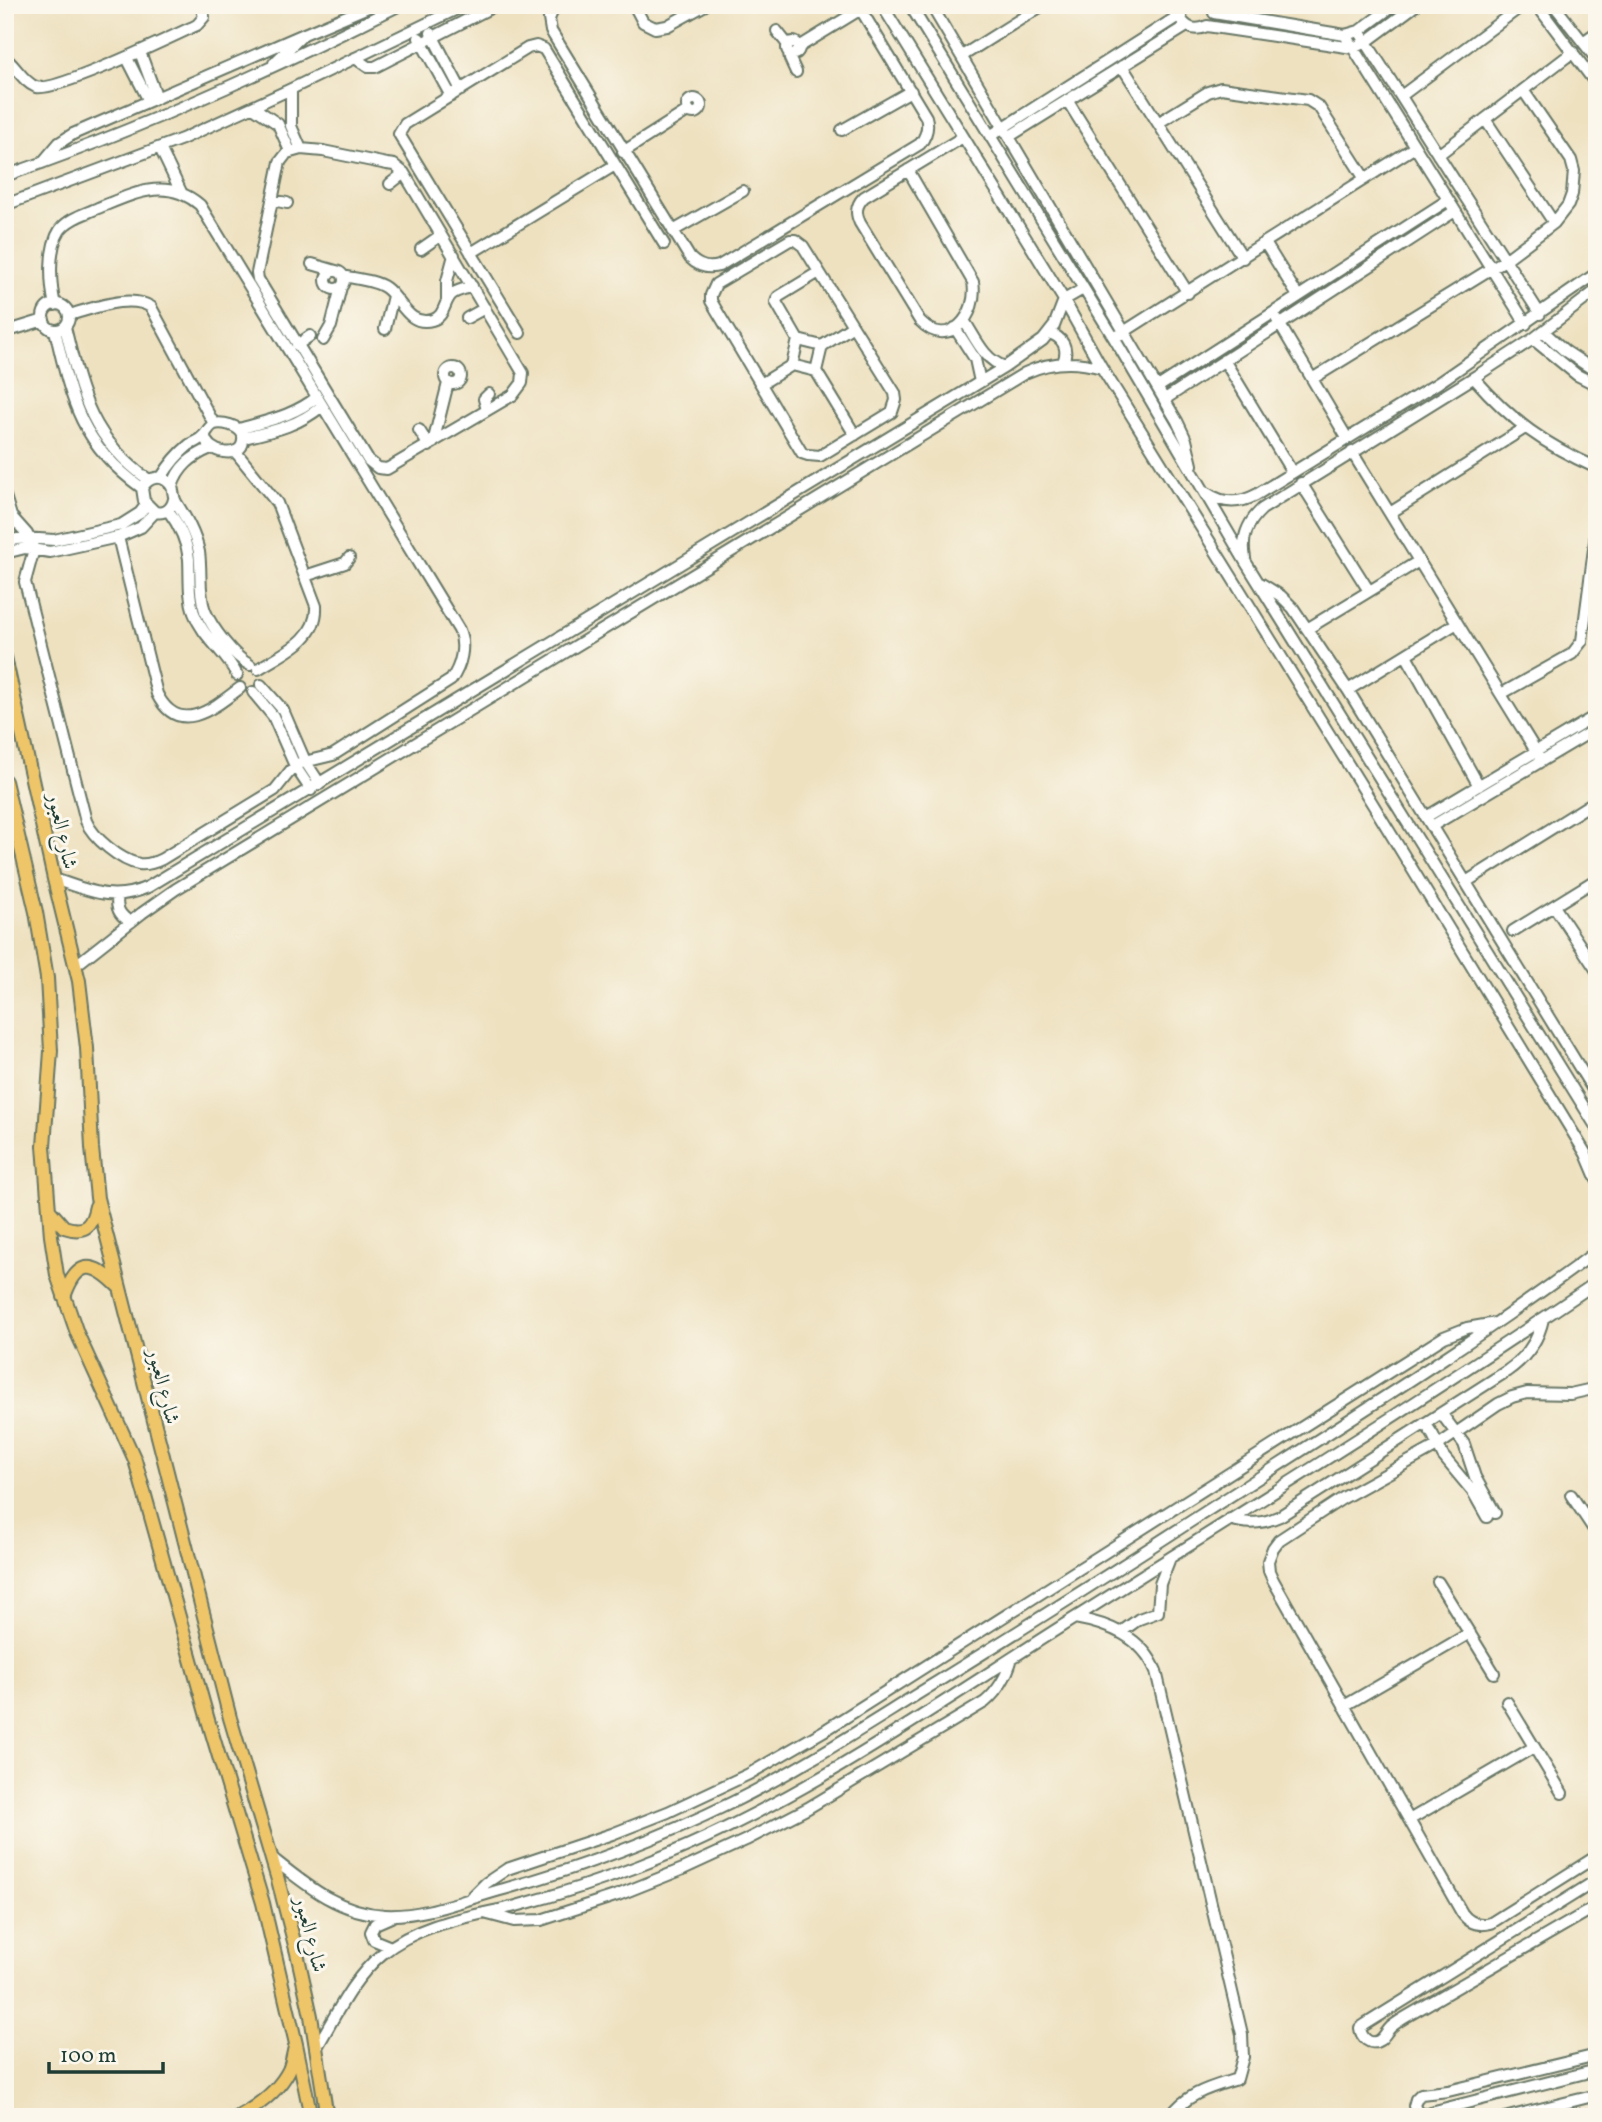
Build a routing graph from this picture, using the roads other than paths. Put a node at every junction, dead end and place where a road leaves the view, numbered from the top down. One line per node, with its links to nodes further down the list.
1 (201, 5): 37 (street)
2 (373, 5): 29 (street)
3 (400, 5): 45 (street)
4 (465, 5): 22 (street)
5 (496, 5): 31 (street)
6 (555, 5): 66 (street)
7 (634, 5): 8 (street)
8 (705, 5)
9 (876, 5): 19 (street)
10 (882, 5): 62 (street)
11 (909, 5): 61 (street)
12 (931, 5): 39 (street)
13 (1394, 5): 27 (street)
14 (1416, 5): 32 (street)
15 (1523, 5): 52 (street)
16 (1537, 5): 38 (street)
17 (1554, 5): 33 (street)
18 (1037, 7): 39 (street)
19 (860, 8): 35 (street); 50 (street)
20 (1213, 9): 24 (street); 30 (street)
21 (1181, 10): 23 (street); 60 (street)
22 (426, 24): 25 (street); 31 (street)
23 (1187, 26): 24 (street); 44 (street)
24 (1207, 26): 36 (street)
25 (415, 30): 34 (street); 42 (street)
26 (777, 31): 35 (street)
27 (1359, 31): 30 (street); 32 (street)
28 (1597, 32): 33 (street)
29 (304, 34): 45 (street); 53 (street)
30 (1345, 35): 36 (street)
31 (433, 37): 34 (street); 51 (street)
32 (1366, 42): 36 (street); 52 (street)
33 (1583, 42): 43 (street)
34 (422, 43): 42 (street); 51 (street)
35 (792, 48): 46 (street)
36 (1353, 48): 63 (street)
37 (140, 52): 41 (street); 53 (street)
38 (1573, 52): 47 (street); 49 (street)
39 (962, 56): 60 (street)
40 (5, 58): 41 (street)
41 (127, 58): 53 (street)
42 (355, 58): 48 (street)
43 (1597, 60)
44 (1122, 66): 54 (street); 58 (street)
45 (268, 70): 68 (street)
46 (796, 72)
47 (1597, 85)
48 (291, 89): 55 (street); 65 (street)
49 (1522, 90): 57 (street); 82 (street)
50 (911, 91): 59 (street); 83 (street)
51 (456, 93): 69 (street); 88 (street)
52 (1401, 96): 67 (street)
53 (153, 100): 68 (street)
54 (1067, 100): 60 (street); 100 (street)
55 (253, 107): 64 (street); 65 (street)
56 (689, 110): 66 (street)
57 (1485, 119): 67 (street); 82 (street)
58 (1158, 124): 73 (street); 90 (street)
59 (842, 130)
60 (1007, 132): 61 (street); 118 (street)
61 (990, 136): 98 (street)
62 (963, 137): 70 (street); 104 (street)
63 (1415, 147): 73 (street); 78 (street)
64 (160, 148): 76 (street); 80 (street)
65 (296, 150): 71 (street); 77 (street)
66 (623, 152): 83 (street)
67 (1438, 155): 91 (street)
68 (41, 164): 72 (street)
69 (615, 165): 86 (street); 88 (street)
70 (908, 170): 114 (street); 114 (street)
71 (404, 173): 74 (street); 84 (street)
72 (5, 176)
73 (1365, 180): 85 (street)
74 (390, 184)
75 (743, 191): 83 (street)
76 (182, 194): 105 (street); 149 (street)
77 (272, 200): 79 (street); 128 (street)
78 (1448, 200): 81 (street); 102 (street)
79 (287, 203)
80 (5, 205)
81 (1455, 211): 93 (street); 112 (street)
82 (1554, 223): 91 (street)
83 (673, 231)
84 (442, 235): 87 (street); 89 (street)
85 (1265, 243): 90 (street); 102 (street)
86 (664, 244)
87 (421, 249)
88 (471, 253): 121 (street)
89 (454, 256): 97 (street); 103 (street)
90 (1243, 258): 100 (street)
91 (1505, 260): 93 (street); 108 (street)
92 (312, 264): 96 (street)
93 (1490, 268): 113 (street); 142 (street)
94 (819, 272): 115 (street); 127 (street); 144 (street)
95 (1597, 273): 108 (street)
96 (340, 278): 101 (street); 126 (street)
97 (472, 286): 103 (street); 106 (street)
98 (1083, 289): 104 (street); 124 (street)
99 (1597, 290): 119 (street)
100 (1188, 293): 118 (street)
101 (393, 296): 103 (street); 117 (street)
102 (1298, 296): 107 (street)
103 (447, 300)
104 (1064, 300): 122 (street); 138 (street)
105 (55, 304): 109 (street); 111 (street)
106 (485, 308): 110 (street); 150 (street)
107 (1273, 312): 112 (street); 146 (street)
108 (1540, 314): 113 (street)
109 (69, 315): 116 (street); 152 (street)
110 (467, 318)
111 (44, 320): 116 (street); 120 (street)
112 (1280, 324): 131 (street); 142 (street)
113 (1526, 324): 130 (street)
114 (960, 325): 137 (street); 143 (street)
115 (853, 326): 129 (street); 158 (street)
116 (60, 328): 170 (street)
117 (385, 329)
118 (1125, 331): 124 (street); 146 (street)
119 (1543, 331): 125 (street); 140 (street)
120 (5, 332)
121 (520, 333)
122 (1049, 333): 132 (street); 137 (street)
123 (310, 336): 128 (street)
124 (1114, 338): 166 (street)
125 (1533, 339): 134 (street); 145 (street)
126 (323, 340)
127 (798, 340): 129 (street); 135 (street)
128 (297, 345): 160 (street)
129 (821, 346): 139 (street)
130 (1487, 350): 133 (street); 134 (street)
131 (1224, 360): 148 (street); 167 (street)
132 (1063, 362): 138 (street); 217 (street)
133 (1470, 362): 141 (street); 159 (street)
134 (1496, 363): 141 (street)
135 (792, 365): 139 (street); 144 (street)
136 (433, 366): 151 (street)
137 (1004, 367): 143 (street)
138 (1102, 368): 210 (street)
139 (816, 371): 158 (street)
140 (1597, 372)
141 (1478, 376): 154 (street); 164 (street)
142 (1312, 379): 159 (street)
143 (980, 382): 163 (street)
144 (761, 384): 158 (street)
145 (1597, 386)
146 (1158, 387): 148 (street)
147 (489, 394): 150 (street)
148 (1165, 399): 166 (street)
149 (319, 401): 156 (street); 204 (street)
150 (488, 410): 153 (street)
151 (440, 411): 153 (street); 160 (street)
152 (214, 424): 156 (street); 157 (street)
153 (462, 426): 160 (street)
154 (1525, 428): 165 (street); 178 (street)
155 (419, 430): 160 (street)
156 (241, 434): 162 (street)
157 (205, 435): 161 (street); 168 (street)
158 (855, 435): 163 (street)
159 (1347, 438): 167 (street)
160 (431, 444)
161 (211, 447): 162 (street); 172 (street)
162 (235, 451): 187 (street)
163 (866, 452): 207 (street)
164 (1352, 452): 169 (street); 178 (street)
165 (1597, 468)
166 (1192, 471): 171 (street)
167 (1292, 472): 174 (street)
168 (162, 478): 170 (street); 172 (street)
169 (1301, 483): 176 (street); 189 (street)
170 (145, 484): 175 (street)
171 (1204, 491): 174 (street); 185 (street)
172 (173, 493): 177 (street); 194 (street)
173 (5, 496): 182 (street)
174 (1251, 498): 176 (street)
175 (150, 508): 177 (street); 180 (street); 182 (street)
176 (1262, 509): 185 (street)
177 (168, 510): 195 (street)
178 (1390, 513): 186 (street)
179 (1597, 526): 199 (street)
180 (118, 537): 182 (street); 196 (street)
181 (5, 541): 182 (street)
182 (32, 544): 183 (street); 204 (street)
183 (5, 553)
184 (349, 558): 187 (street)
185 (1245, 561): 188 (street)
186 (1419, 561): 189 (street); 190 (street)
187 (305, 576): 194 (street)
188 (1258, 582): 191 (street); 208 (street)
189 (1370, 591): 191 (street)
190 (1457, 623): 192 (street); 199 (street)
191 (1307, 629): 198 (street)
192 (1406, 655): 198 (street); 206 (street)
193 (5, 657): 212 (main road, شارع العبور)
194 (254, 667): 195 (street); 197 (street)
195 (236, 675): 196 (street)
196 (240, 688): 197 (street)
197 (257, 688): 204 (street)
198 (1348, 690): 211 (street)
199 (1501, 694): 203 (street)
200 (1597, 715): 203 (street)
201 (1593, 730): 202 (street); 203 (street)
202 (1597, 745)
203 (1539, 756): 206 (street); 211 (street)
204 (300, 763): 207 (street)
205 (5, 781): 227 (main road, شارع العبور)
206 (1479, 786): 211 (street)
207 (316, 787): 215 (street)
208 (1390, 792): 210 (street); 222 (street)
209 (1597, 800): 214 (street)
210 (1372, 803): 225 (street)
211 (1429, 822): 214 (street)
212 (54, 879): 215 (street); 219 (main road, شارع العبور)
213 (1597, 879): 216 (street)
214 (1466, 882): 221 (street)
215 (118, 896): 217 (street)
216 (1554, 906): 218 (street); 220 (street)
217 (131, 922): 219 (street)
218 (1513, 931)
219 (76, 965): 226 (main road, شارع العبور)
220 (1597, 971)
221 (1592, 1079): 222 (street); 223 (street)
222 (1574, 1092): 224 (street)
223 (1597, 1096)
224 (1597, 1128)
225 (1597, 1180)
226 (97, 1199): 227 (main road); 231 (main road, شارع العبور)
227 (50, 1211): 232 (main road, شارع العبور)
228 (1597, 1232): 229 (street)
229 (1595, 1253): 234 (street)
230 (1597, 1282): 233 (street)
231 (118, 1286): 232 (main road); 258 (main road, شارع العبور)
232 (64, 1297): 265 (main road, شارع العبور)
233 (1543, 1319): 236 (street); 243 (street)
234 (1499, 1323): 260 (street); 260 (street)
235 (1597, 1388): 238 (street)
236 (1441, 1412): 237 (street); 238 (street)
237 (1424, 1423): 239 (street); 243 (street)
238 (1457, 1433): 239 (street); 240 (street)
239 (1437, 1446): 241 (street); 253 (street)
240 (1466, 1450): 241 (street); 241 (street)
241 (1446, 1461)
242 (1571, 1495): 244 (street)
243 (1230, 1519): 245 (street)
244 (1597, 1534)
245 (1170, 1558): 247 (street); 248 (street)
246 (1438, 1582): 249 (street)
247 (1075, 1618): 248 (street); 250 (street)
248 (1121, 1632): 273 (street)
249 (1469, 1633): 251 (street); 253 (street)
250 (1012, 1658): 262 (street); 262 (street)
251 (1494, 1673)
252 (1507, 1702): 254 (street)
253 (1345, 1706): 256 (street)
254 (1534, 1747): 255 (street); 256 (street)
255 (1562, 1793)
256 (1409, 1819): 257 (street)
257 (1597, 1856)
258 (272, 1857): 263 (street); 266 (main road, شارع العبور)
259 (1597, 1880): 261 (street)
260 (472, 1898): 263 (street)
261 (1597, 1906)
262 (485, 1913): 264 (street)
263 (396, 1915): 264 (street)
264 (391, 1947): 266 (street)
265 (296, 2044): 270 (main road); 271 (main road, شارع العبور)
266 (317, 2047): 272 (main road, شارع العبور)
267 (1597, 2055): 268 (street)
268 (1597, 2070)
269 (1597, 2095): 274 (street)
270 (238, 2117)
271 (311, 2117)
272 (327, 2117)
273 (1170, 2117)
274 (1508, 2117)

